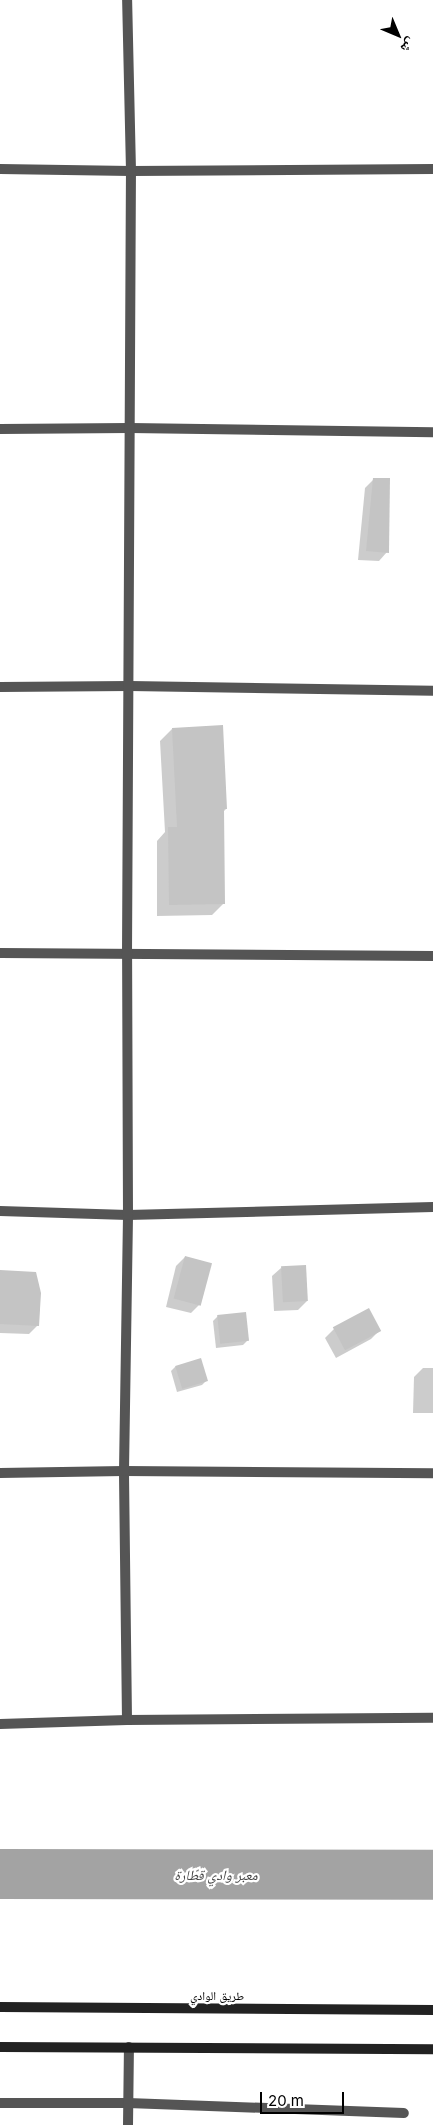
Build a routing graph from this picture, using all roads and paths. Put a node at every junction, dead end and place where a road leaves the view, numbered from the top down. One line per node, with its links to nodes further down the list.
1 (127, 0): 4 (street)
2 (0, 169): 4 (street)
3 (433, 169): 4 (street)
4 (130, 171): 5 (street)
5 (130, 428): 6 (street); 7 (street); 8 (street)
6 (0, 429)
7 (433, 432)
8 (130, 686): 9 (street); 10 (street); 12 (street)
9 (0, 687)
10 (433, 691)
11 (0, 953): 12 (street)
12 (127, 955): 13 (street); 16 (street)
13 (433, 956)
14 (433, 1207): 16 (street)
15 (0, 1211): 16 (street)
16 (128, 1215): 17 (street)
17 (124, 1471): 18 (street); 19 (street); 21 (street)
18 (0, 1473)
19 (433, 1474)
20 (433, 1718): 21 (street)
21 (127, 1720): 22 (street)
22 (0, 1724)
23 (0, 2007): 24 (main road, طريق الوادي)
24 (433, 2010)
25 (0, 2047): 26 (main road)
26 (129, 2047): 27 (main road); 29 (street)
27 (433, 2050)
28 (0, 2103): 29 (street)
29 (128, 2103): 30 (street); 31 (street)
30 (404, 2113)
31 (128, 2125)

